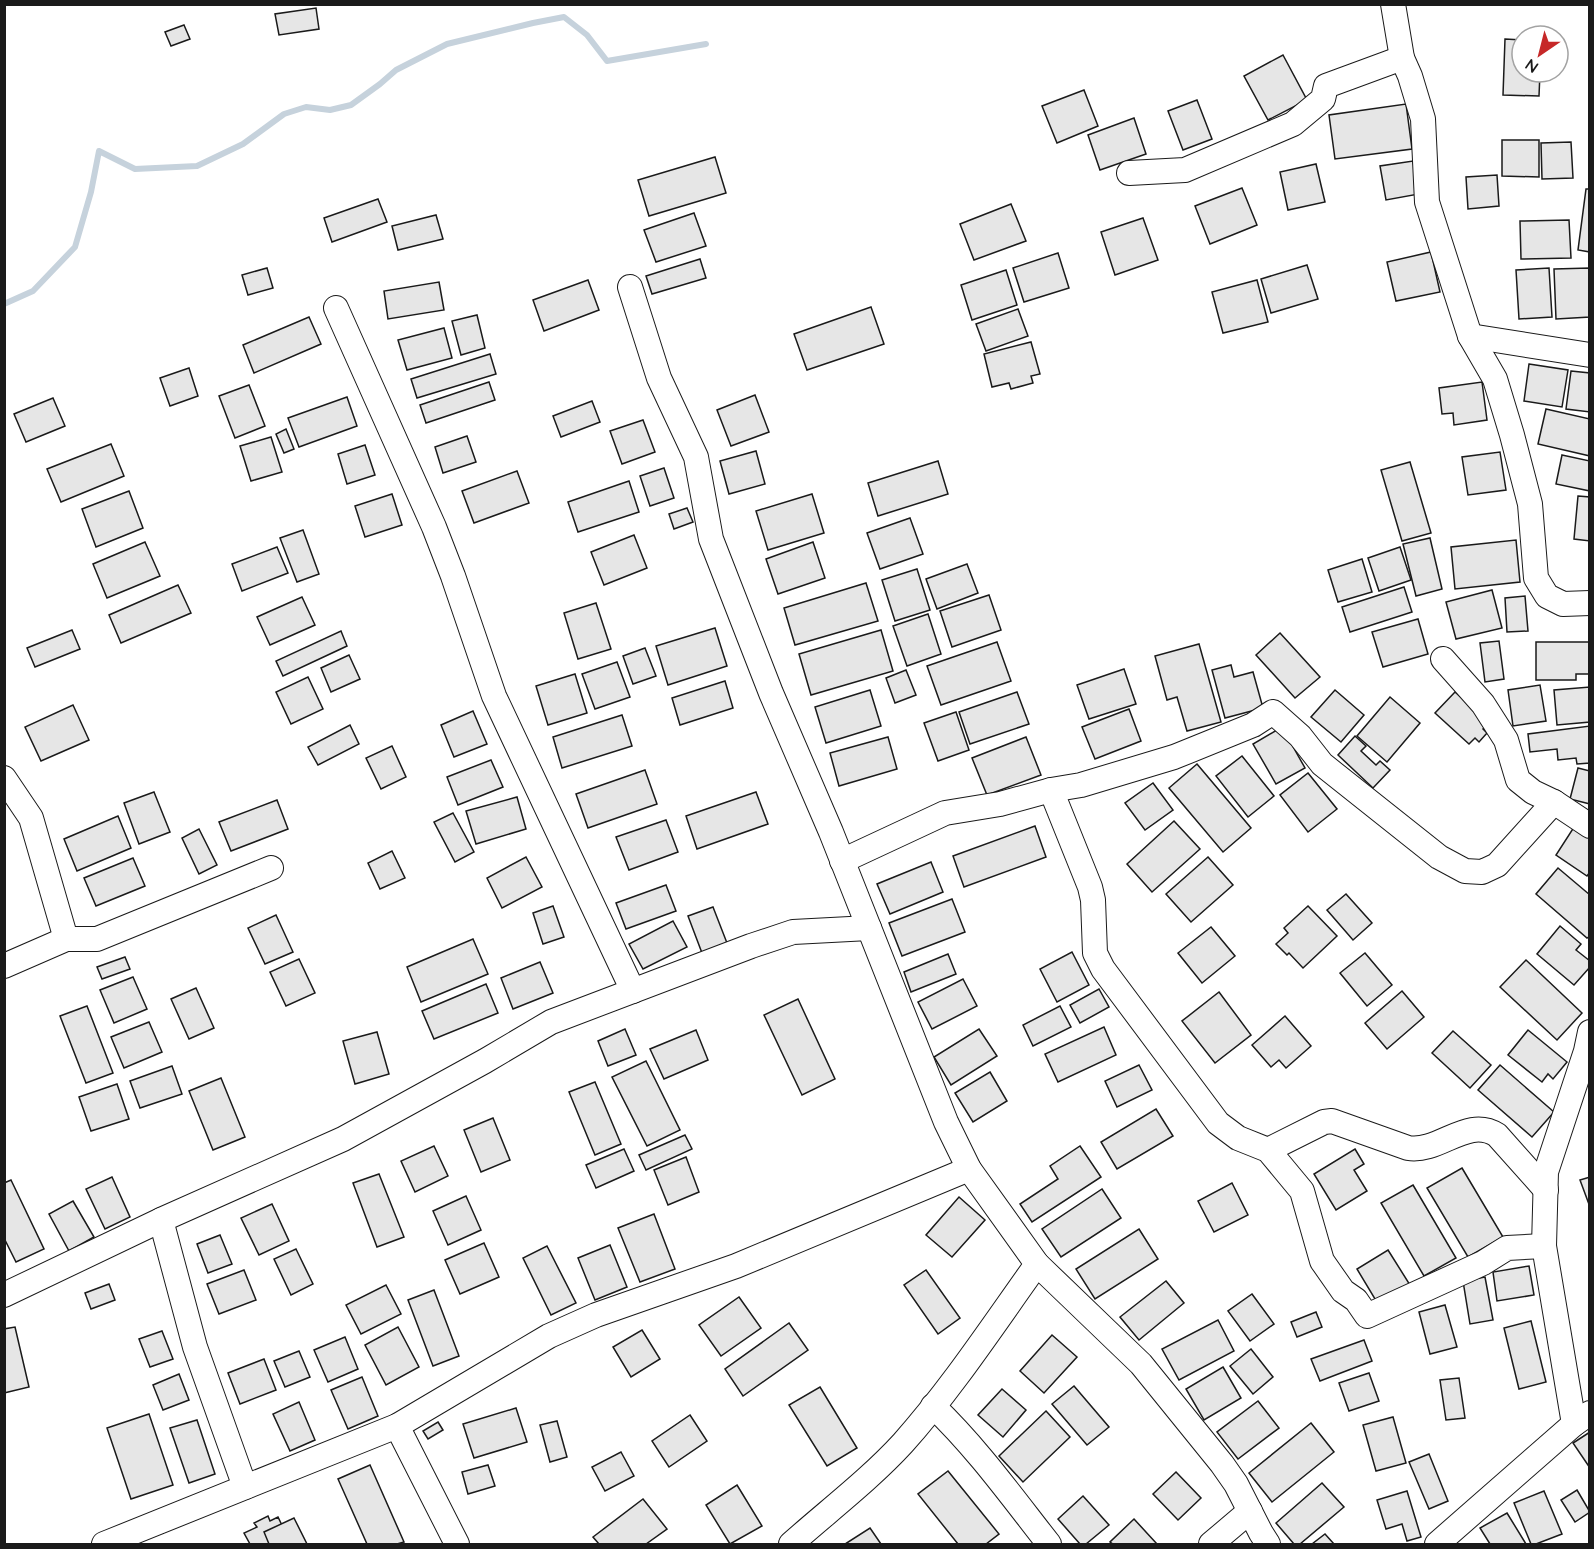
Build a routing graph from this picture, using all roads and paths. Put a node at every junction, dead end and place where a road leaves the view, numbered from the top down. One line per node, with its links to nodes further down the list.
1 (1393, 4): 2 (street)
2 (1402, 58): 3 (street); 6 (street)
3 (1129, 173)
4 (630, 287): 14 (street)
5 (336, 308): 19 (street)
6 (1470, 336): 7 (street); 8 (street)
7 (1590, 355)
8 (1590, 603)
9 (1443, 659): 12 (street)
10 (4, 778): 17 (street)
11 (1052, 790): 12 (street); 14 (street); 21 (street)
12 (1554, 802): 13 (street)
13 (1590, 826)
14 (842, 861): 16 (street)
15 (271, 868): 17 (street)
16 (869, 928): 19 (street); 22 (street)
17 (66, 939): 18 (street)
18 (4, 966)
19 (633, 991): 24 (street)
20 (1590, 1032): 23 (street)
21 (1268, 1150): 23 (street); 25 (street)
22 (969, 1169): 26 (street); 30 (street)
23 (1546, 1190): 25 (street)
24 (161, 1220): 27 (street); 31 (street)
25 (1544, 1246): 29 (street)
26 (1038, 1264): 28 (street); 32 (street)
27 (4, 1295)
28 (933, 1406): 35 (street); 36 (street)
29 (1582, 1419): 39 (street)
30 (397, 1426): 31 (street); 34 (street)
31 (245, 1487): 33 (street)
32 (1250, 1511): 37 (street); 38 (street)
33 (104, 1545)
34 (457, 1545)
35 (791, 1545)
36 (1049, 1545)
37 (1211, 1545)
38 (1268, 1545)
39 (1437, 1545)

